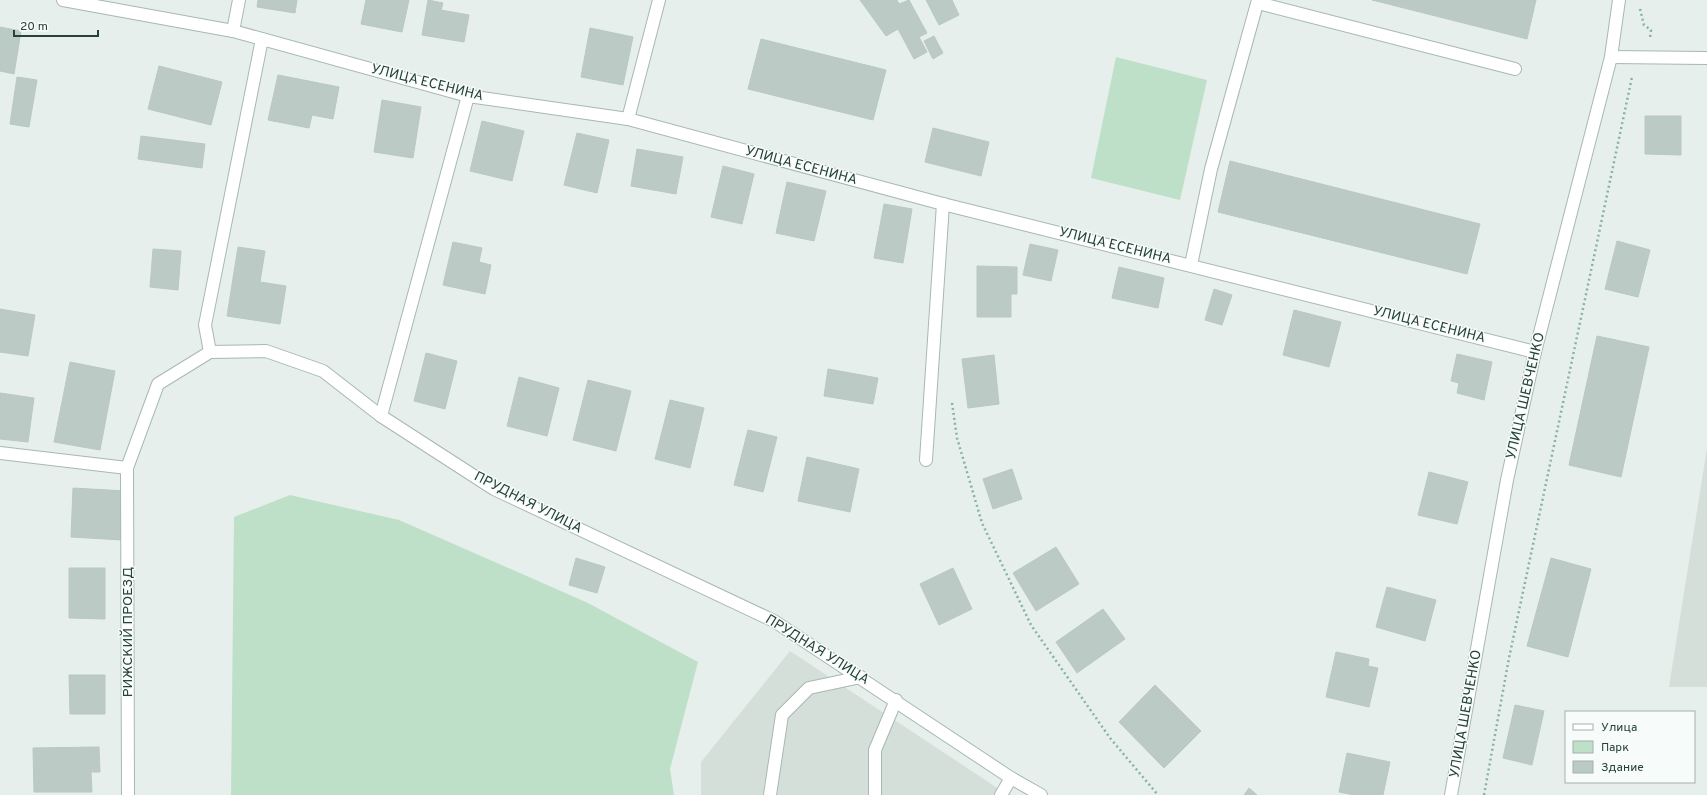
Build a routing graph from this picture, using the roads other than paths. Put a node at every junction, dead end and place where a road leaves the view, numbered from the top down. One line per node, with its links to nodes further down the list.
1 (63, 0): 6 (street, УЛИЦА ЕСЕНИНА)
2 (239, 0): 6 (street)
3 (658, 0): 12 (street)
4 (1619, 0): 8 (street, УЛИЦА ШЕВЧЕНКО)
5 (1258, 1): 10 (street); 14 (street)
6 (233, 31): 7 (street, УЛИЦА ЕСЕНИНА)
7 (262, 39): 11 (street, УЛИЦА ЕСЕНИНА); 15 (street)
8 (1611, 57): 9 (street); 16 (street, УЛИЦА ШЕВЧЕНКО)
9 (1707, 58)
10 (1515, 69)
11 (468, 96): 12 (street, УЛИЦА ЕСЕНИНА); 17 (street)
12 (628, 119): 13 (street, УЛИЦА ЕСЕНИНА)
13 (943, 204): 14 (street, УЛИЦА ЕСЕНИНА); 19 (street)
14 (1191, 265): 16 (street, УЛИЦА ЕСЕНИНА)
15 (210, 352): 17 (street, ПРУДНАЯ УЛИЦА); 20 (street)
16 (1535, 352): 29 (street, УЛИЦА ШЕВЧЕНКО)
17 (381, 416): 21 (street, ПРУДНАЯ УЛИЦА)
18 (0, 453): 20 (street)
19 (926, 460)
20 (128, 468): 24 (street, РИЖСКИЙ ПРОЕЗД)
21 (860, 677): 22 (street, ПРУДНАЯ УЛИЦА); 25 (street)
22 (896, 700): 23 (street, ПРУДНАЯ УЛИЦА); 26 (street)
23 (1011, 778): 27 (street); 28 (street, ПРУДНАЯ УЛИЦА)
24 (128, 795)
25 (770, 795)
26 (875, 795)
27 (1000, 795)
28 (1041, 795)
29 (1451, 795)

